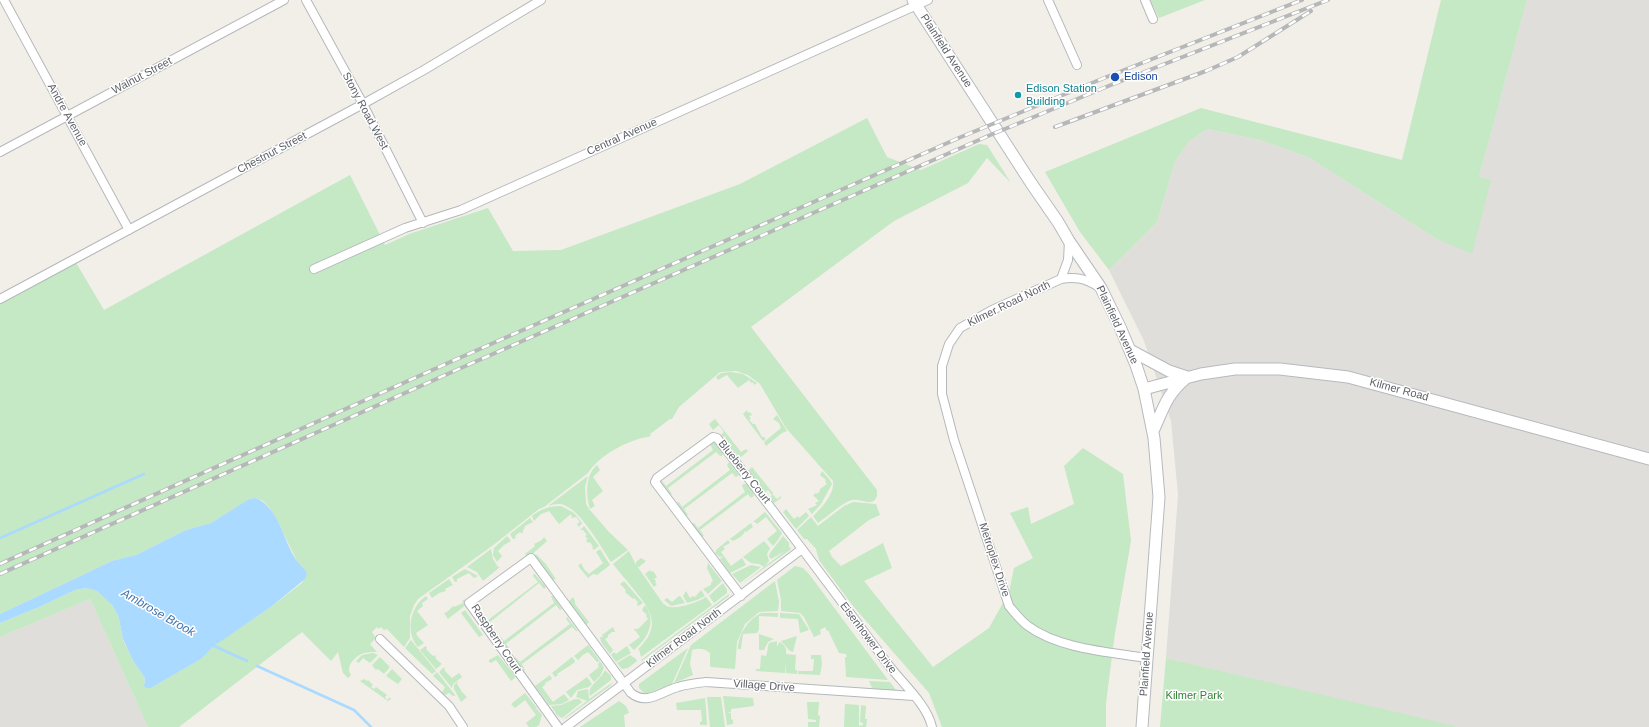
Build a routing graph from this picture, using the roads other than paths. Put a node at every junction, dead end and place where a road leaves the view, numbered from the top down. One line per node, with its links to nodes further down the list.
1 (284, 0): 12 (street, Walnut Street)
2 (306, 0): 11 (street, Stony Road West)
3 (541, 0): 11 (street, Chestnut Street)
4 (928, 0): 8 (street, Central Avenue)
5 (1048, 0): 10 (street)
6 (1145, 0): 9 (street)
7 (4, 1): 12 (street, Andre Avenue)
8 (915, 3): 14 (street, Central Avenue); 16 (main road, Plainfield Avenue)
9 (1153, 18)
10 (1077, 65)
11 (363, 104): 14 (street, Stony Road West); 15 (street, Chestnut Street)
12 (67, 116): 13 (street, Walnut Street); 15 (street, Andre Avenue)
13 (0, 152)
14 (423, 223): 17 (street, Central Avenue)
15 (129, 230): 20 (street, Chestnut Street)
16 (1069, 241): 18 (street); 19 (main road, Plainfield Avenue)
17 (314, 269)
18 (1061, 279): 19 (street, Kilmer Road North); 26 (street, Kilmer Road North)
19 (1101, 288): 21 (main road, Plainfield Avenue)
20 (0, 299)
21 (1130, 350): 22 (main road); 23 (main road, Plainfield Avenue)
22 (1187, 377): 23 (main road, Kilmer Road); 24 (main road); 25 (main road, Kilmer Road)
23 (1144, 389): 24 (main road, Plainfield Avenue)
24 (1153, 431): 30 (main road, Plainfield Avenue)
25 (1649, 459)
26 (969, 484): 30 (street, Metroplex Drive)
27 (802, 549): 28 (street, Kilmer Road North); 28 (street, Blueberry Court); 32 (street, Eisenhower Drive)
28 (741, 596): 31 (street, Kilmer Road North)
29 (380, 639): 33 (street)
30 (1147, 658): 37 (main road, Plainfield Avenue)
31 (624, 683): 32 (street, Village Drive); 34 (street, Raspberry Court); 35 (street, Kilmer Road North)
32 (914, 696): 36 (street, Eisenhower Drive)
33 (463, 727)
34 (558, 727)
35 (566, 727)
36 (932, 727)
37 (1142, 727)

